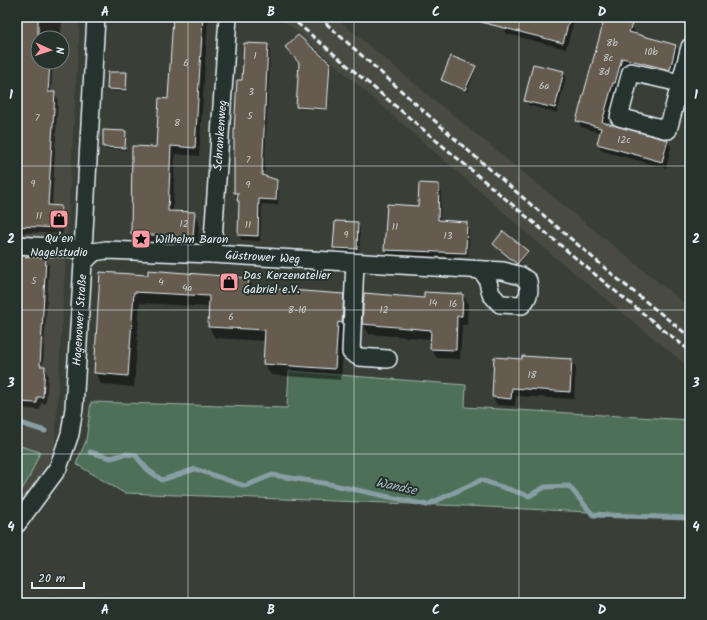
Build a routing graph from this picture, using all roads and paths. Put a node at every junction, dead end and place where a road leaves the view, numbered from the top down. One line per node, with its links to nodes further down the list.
1 (96, 17): 6 (street)
2 (228, 17): 7 (street, Schrankenweg)
3 (690, 47): 4 (street)
4 (680, 83)
5 (17, 245): 6 (street, Güstrower Weg)
6 (88, 250): 7 (street, Güstrower Weg); 11 (street, Hagenower Straße)
7 (212, 254): 8 (street, Güstrower Weg)
8 (355, 263): 9 (street, Güstrower Weg); 10 (street)
9 (480, 270)
10 (388, 359)
11 (17, 524)

